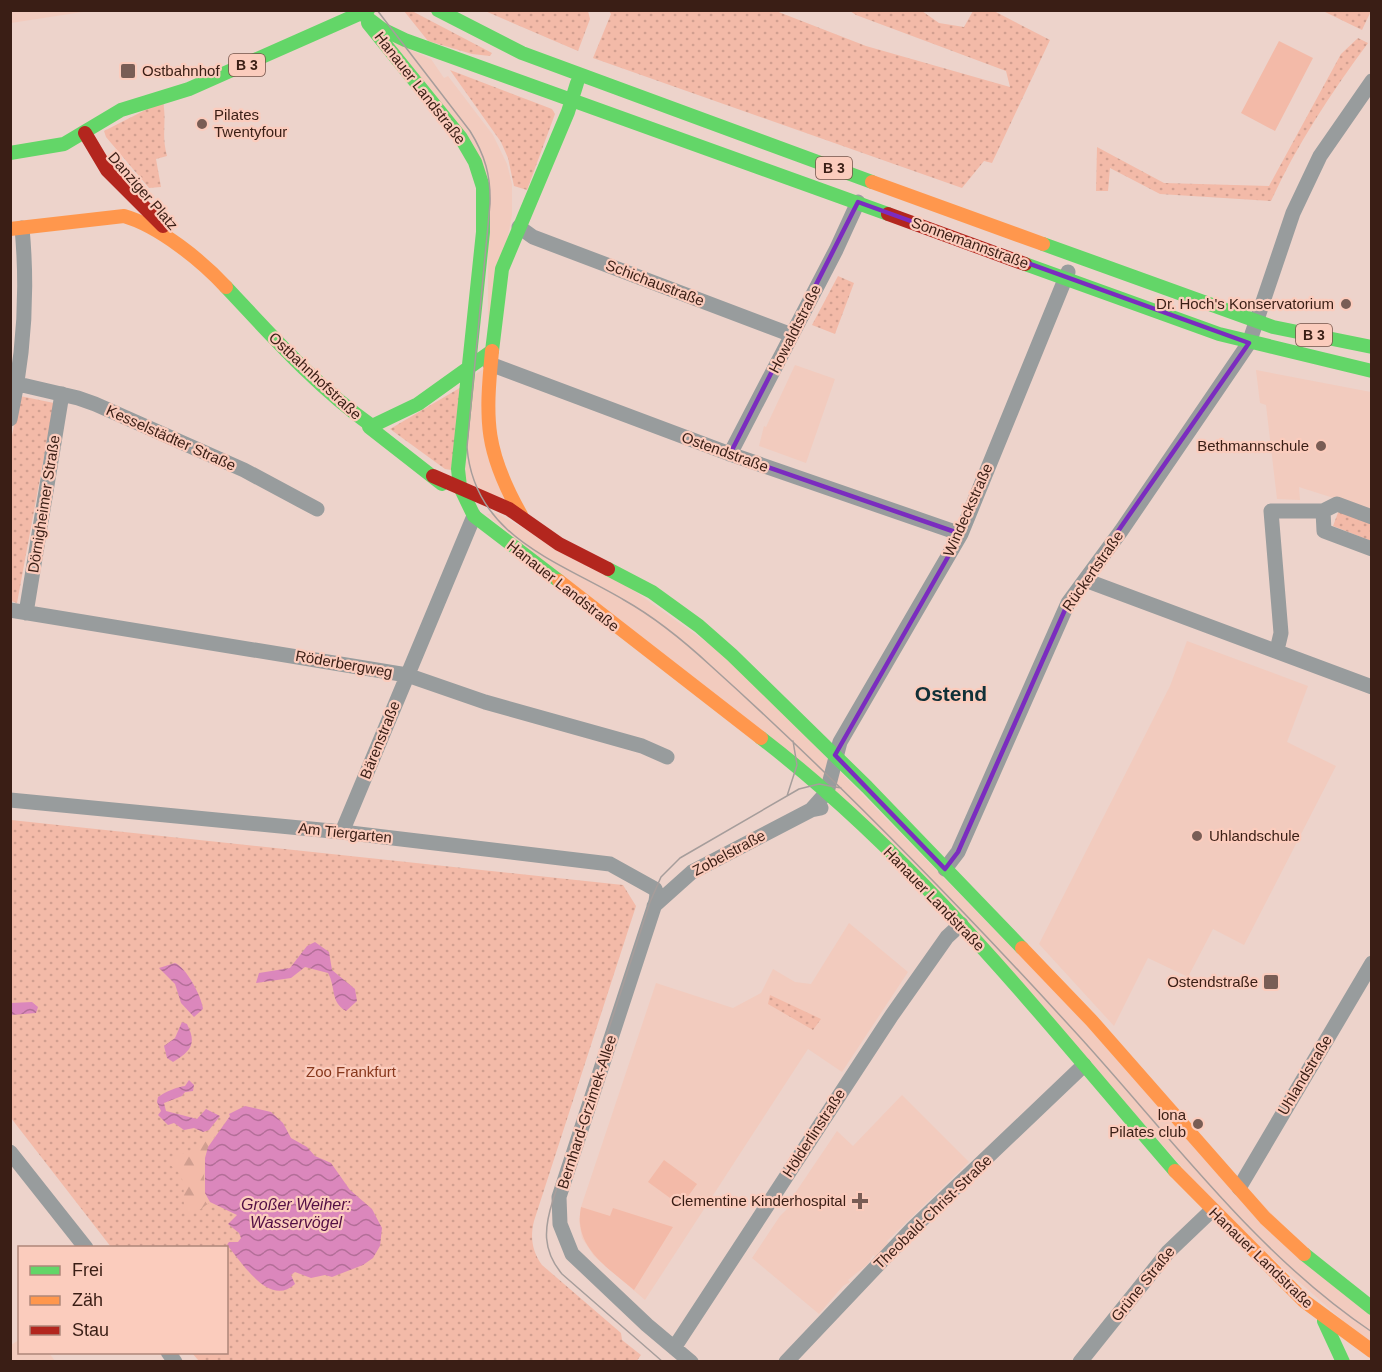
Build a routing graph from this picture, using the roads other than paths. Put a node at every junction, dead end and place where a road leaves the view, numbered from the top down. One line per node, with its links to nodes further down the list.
1 (438, 10): 3 (main road, B 3)
2 (362, 12): 5 (main road, Hanauer Landstraße / B 3); 6 (main road, B 3); 19 (main road, Hanauer Landstraße)
3 (579, 75): 5 (main road, Hanauer Landstraße); 11 (main road, Sonnemannstraße / B 3)
4 (1371, 81): 14 (street, Rückertstraße)
5 (573, 99): 8 (main road, Sonnemannstraße / B 3); 9 (main road, Hanauer Landstraße)
6 (85, 133): 7 (main road, B 3); 12 (main road, Danziger Platz)
7 (10, 153)
8 (858, 202): 13 (main road, Sonnemannstraße / B 3); 15 (street, Howaldtstraße)
9 (519, 227): 15 (street, Schichaustraße); 18 (main road, Hanauer Landstraße)
10 (16, 228): 12 (main road, Danziger Platz); 21 (street)
11 (1074, 255): 13 (street, Windeckstraße); 14 (main road, Sonnemannstraße / B 3)
12 (207, 266): 24 (main road, Ostbahnhofstraße)
13 (1066, 278): 16 (main road, Sonnemannstraße / B 3); 33 (street, Windeckstraße)
14 (1257, 322): 16 (street, Rückertstraße); 17 (main road, Sonnemannstraße / B 3)
15 (792, 335): 25 (street, Howaldtstraße)
16 (1249, 343): 20 (main road, Sonnemannstraße / B 3); 35 (street, Rückertstraße)
17 (1371, 347)
18 (491, 357): 19 (main road); 25 (street, Ostendstraße); 30 (main road, Hanauer Landstraße)
19 (468, 370): 24 (main road); 27 (main road, Hanauer Landstraße)
20 (1371, 371)
21 (18, 384): 22 (street, Kesselstädter Straße); 23 (street)
22 (62, 394): 28 (street, Kesselstädter Straße); 37 (street, Dörnigheimer Straße)
23 (10, 419)
24 (369, 427): 26 (main road, Ostbahnhofstraße)
25 (730, 454): 33 (street, Ostendstraße)
26 (433, 476): 27 (main road, Ostbahnhofstraße); 31 (main road, Ostbahnhofstraße)
27 (460, 487): 30 (main road, Hanauer Landstraße); 31 (main road, Hanauer Landstraße)
28 (317, 510)
29 (1323, 511): 32 (street); 34 (street); 38 (street)
30 (515, 512): 31 (main road); 41 (main road, Hanauer Landstraße)
31 (474, 516): 39 (street, Bärenstraße); 43 (main road, Hanauer Landstraße)
32 (1371, 517)
33 (961, 534): 41 (street, Windeckstraße)
34 (1371, 549)
35 (1085, 580): 38 (street); 48 (street, Rückertstraße)
36 (10, 610): 37 (street, Röderbergweg)
37 (26, 613): 39 (street, Röderbergweg)
38 (1277, 650): 40 (street)
39 (406, 675): 42 (street, Röderbergweg); 47 (street, Bärenstraße)
40 (1371, 687)
41 (835, 755): 43 (street, Windeckstraße); 48 (main road, Hanauer Landstraße)
42 (667, 757)
43 (828, 790): 45 (main road, Hanauer Landstraße); 46 (street, Zobelstraße)
44 (10, 800): 47 (street, Am Tiergarten)
45 (843, 806): 46 (street, Zobelstraße); 50 (main road, Hanauer Landstraße)
46 (811, 810): 49 (street, Zobelstraße)
47 (342, 832): 49 (street, Am Tiergarten)
48 (945, 869): 54 (main road, Hanauer Landstraße)
49 (654, 906): 59 (street, Bernhard-Grzimek-Allee)
50 (961, 924): 52 (main road, Hanauer Landstraße); 59 (street, Hölderlinstraße)
51 (1371, 963): 54 (street, Uhlandstraße)
52 (1084, 1065): 55 (main road, Hanauer Landstraße); 62 (street, Theobald-Christ-Straße)
53 (10, 1152): 56 (street)
54 (1239, 1188): 57 (main road, Hanauer Landstraße)
55 (1211, 1211): 58 (main road, Hanauer Landstraße); 63 (street, Grüne Straße)
56 (84, 1246)
57 (1371, 1308)
58 (1321, 1315): 60 (main road, Hanauer Landstraße); 64 (main road)
59 (674, 1348): 61 (street, Bernhard-Grzimek-Allee)
60 (1371, 1351)
61 (691, 1362)
62 (786, 1362)
63 (1080, 1362)
64 (1343, 1362)

